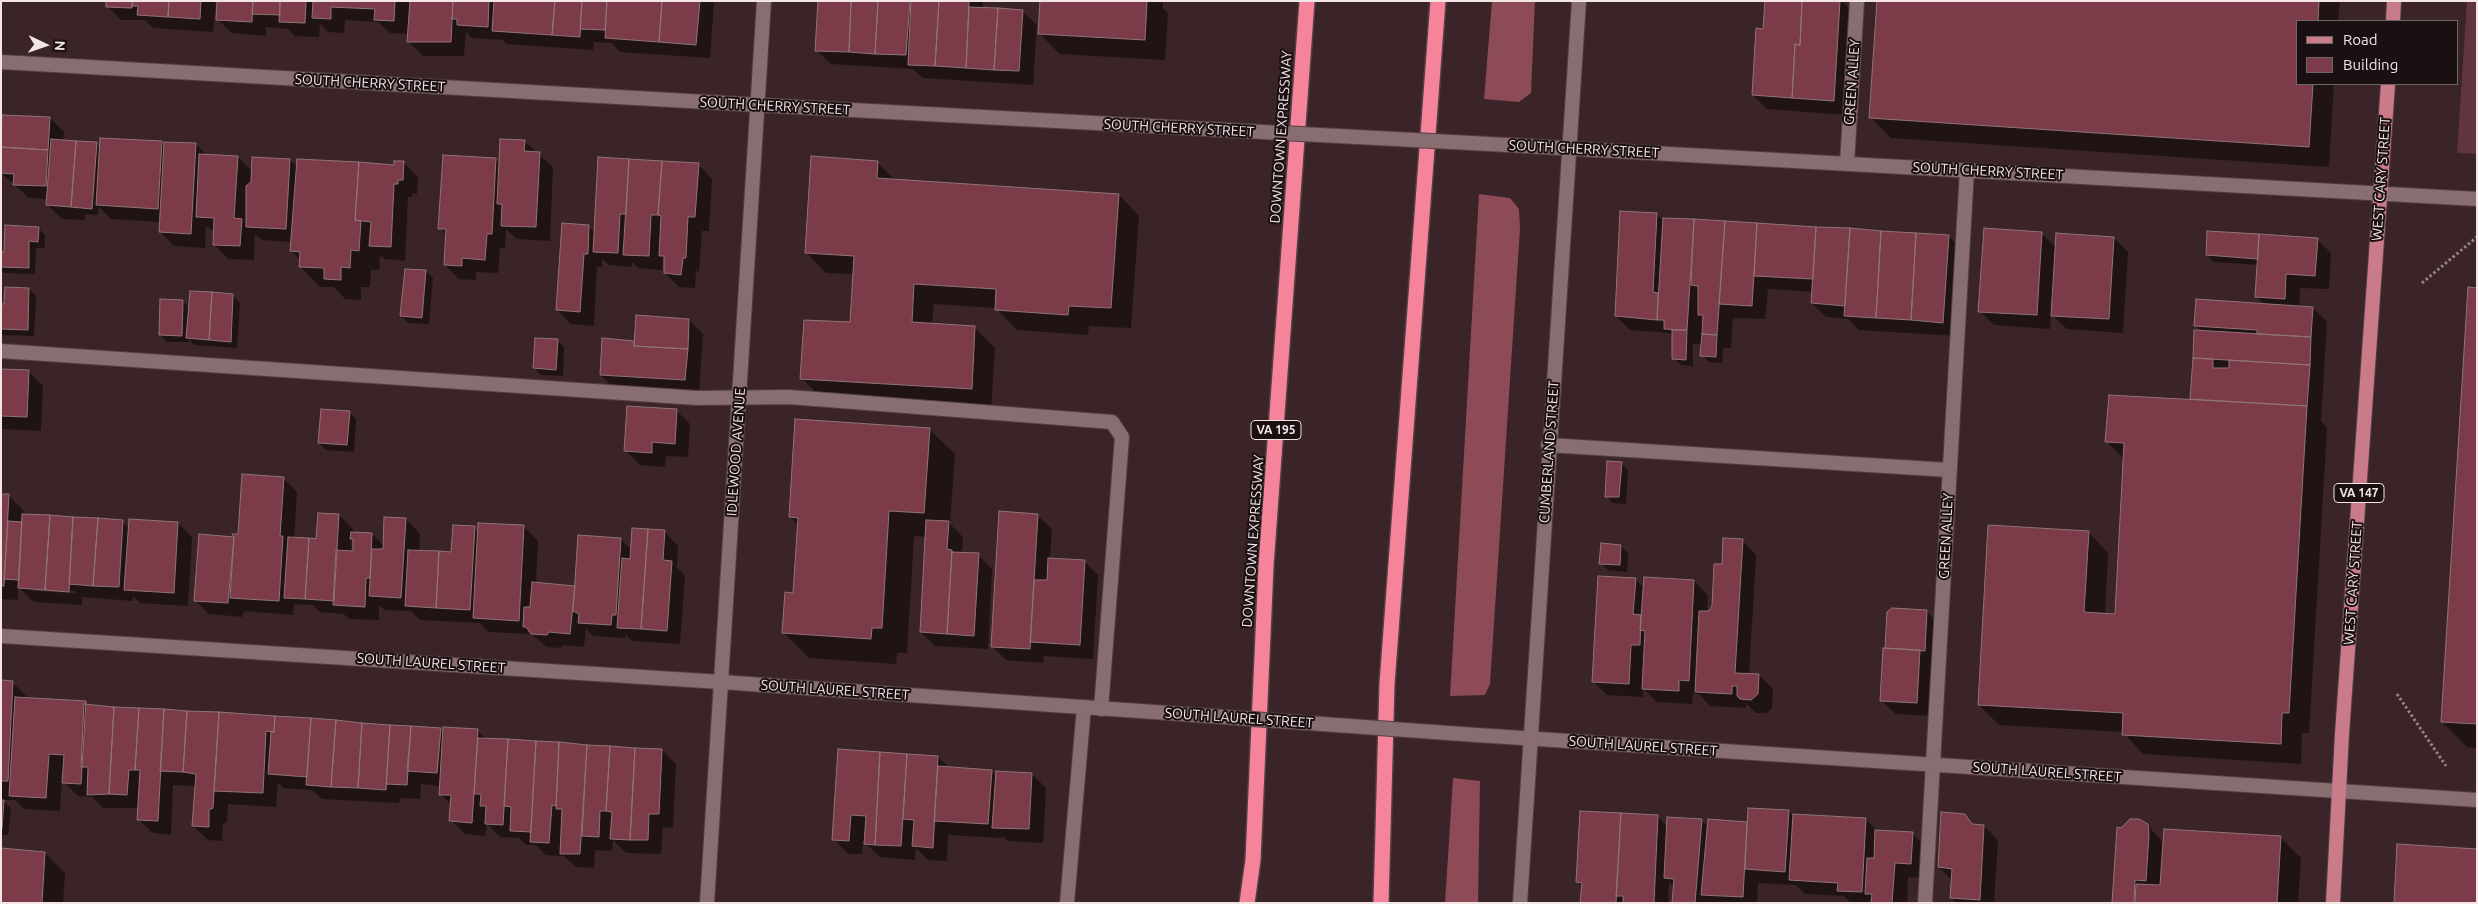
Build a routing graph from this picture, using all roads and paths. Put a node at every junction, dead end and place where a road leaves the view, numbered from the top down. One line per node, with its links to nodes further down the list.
1 (764, 1): 10 (street, IDLEWOOD AVENUE)
2 (1307, 1): 34 (highway, DOWNTOWN EXPRESSWAY / VA 195)
3 (1438, 1): 35 (highway)
4 (1579, 1): 11 (street, CUMBERLAND STREET)
5 (1857, 1): 12 (street, GREEN ALLEY)
6 (2394, 1): 7 (main road)
7 (2393, 20)
8 (1, 62): 10 (street, SOUTH CHERRY STREET)
9 (2388, 85): 14 (main road, WEST CARY STREET / VA 147)
10 (759, 105): 11 (street, SOUTH CHERRY STREET, bridge); 19 (street, IDLEWOOD AVENUE)
11 (1570, 149): 12 (street, SOUTH CHERRY STREET); 20 (street, CUMBERLAND STREET)
12 (1847, 163): 13 (street, SOUTH CHERRY STREET)
13 (1967, 170): 14 (street, SOUTH CHERRY STREET); 21 (street, GREEN ALLEY)
14 (2380, 193): 15 (street, SOUTH CHERRY STREET); 30 (main road, WEST CARY STREET / VA 147)
15 (2477, 199)
16 (2477, 237): 17 (path)
17 (2422, 283)
18 (1, 351): 19 (street)
19 (740, 398): 23 (street, IDLEWOOD AVENUE); 26 (street)
20 (1548, 445): 21 (street); 27 (street, CUMBERLAND STREET)
21 (1949, 470): 28 (street, GREEN ALLEY)
22 (1, 636): 23 (street, SOUTH LAUREL STREET)
23 (721, 682): 25 (street, SOUTH LAUREL STREET); 32 (street, IDLEWOOD AVENUE)
24 (2396, 694): 29 (path)
25 (1084, 707): 26 (street, SOUTH LAUREL STREET); 33 (street)
26 (1101, 709): 27 (street, SOUTH LAUREL STREET, bridge)
27 (1531, 738): 28 (street, SOUTH LAUREL STREET); 36 (street, CUMBERLAND STREET)
28 (1932, 764): 30 (street, SOUTH LAUREL STREET); 37 (street, GREEN ALLEY)
29 (2446, 766)
30 (2338, 790): 31 (street, SOUTH LAUREL STREET); 38 (main road, WEST CARY STREET / VA 147)
31 (2477, 800)
32 (707, 903)
33 (1067, 903)
34 (1245, 903)
35 (1381, 903)
36 (1520, 903)
37 (1924, 903)
38 (2333, 903)

